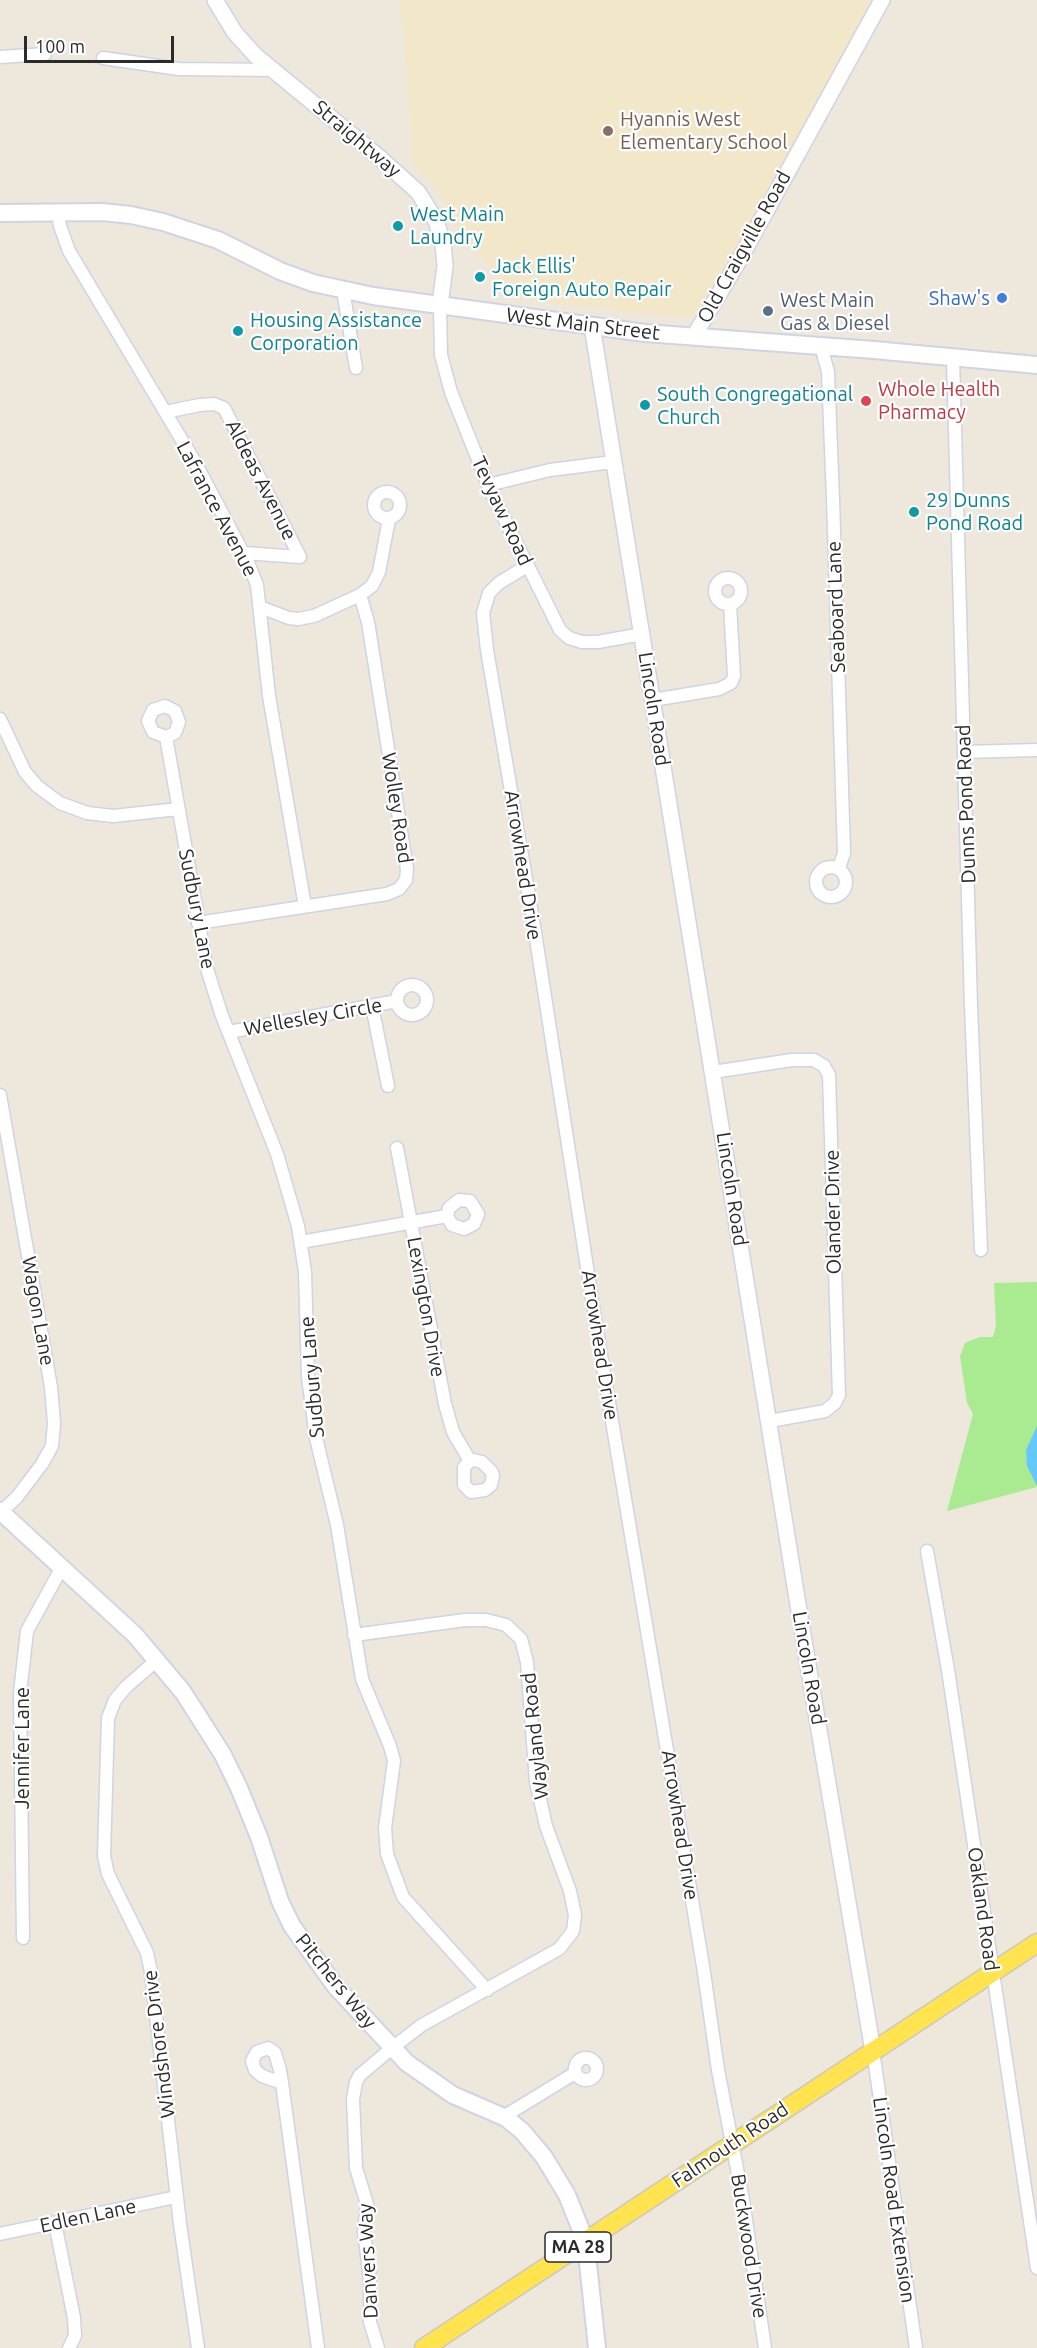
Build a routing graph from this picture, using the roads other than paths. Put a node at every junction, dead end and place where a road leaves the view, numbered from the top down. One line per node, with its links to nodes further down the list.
1 (214, 0): 6 (street, Straightway)
2 (882, 0): 12 (street, Old Craigville Road)
3 (45, 54): 4 (street)
4 (0, 57)
5 (103, 58): 6 (street)
6 (274, 70): 10 (street, Straightway)
7 (58, 212): 8 (main road, West Main Street); 9 (main road, West Main Street); 17 (street, Lafrance Avenue)
8 (0, 213)
9 (343, 290): 10 (main road, West Main Street); 16 (street)
10 (440, 305): 11 (main road, West Main Street); 19 (street, Tevyaw Road)
11 (592, 326): 12 (main road, West Main Street); 18 (street, Lincoln Road)
12 (694, 336): 13 (main road, West Main Street)
13 (821, 346): 14 (main road, West Main Street); 33 (street, Seaboard Lane)
14 (953, 358): 15 (main road, West Main Street); 31 (street, Dunns Pond Road)
15 (1037, 365)
16 (356, 368)
17 (165, 412): 21 (street, Lafrance Avenue); 21 (street, Aldeas Avenue)
18 (613, 462): 19 (street); 26 (street, Lincoln Road)
19 (488, 485): 22 (street, Tevyaw Road)
20 (389, 519): 23 (street)
21 (244, 554): 25 (street, Lafrance Avenue)
22 (526, 566): 26 (street, Tevyaw Road); 63 (street, Arrowhead Drive)
23 (360, 595): 25 (street); 34 (street, Wolley Road)
24 (730, 603): 27 (street)
25 (260, 607): 34 (street, Lafrance Avenue)
26 (642, 634): 27 (street, Lincoln Road)
27 (653, 700): 39 (street, Lincoln Road)
28 (0, 719): 32 (street)
29 (166, 737): 32 (street, Sudbury Lane)
30 (1037, 750): 31 (street)
31 (964, 752): 46 (street, Dunns Pond Road)
32 (178, 809): 35 (street, Sudbury Lane)
33 (839, 868)
34 (305, 906): 35 (street, Wolley Road)
35 (198, 923): 38 (street, Sudbury Lane)
36 (397, 1001): 37 (street, Wellesley Circle)
37 (372, 1006): 38 (street, Wellesley Circle); 40 (street)
38 (228, 1032): 45 (street, Sudbury Lane)
39 (713, 1072): 47 (street, Lincoln Road); 47 (street, Olander Drive)
40 (388, 1086)
41 (0, 1095): 49 (street, Wagon Lane)
42 (397, 1148): 44 (street, Lexington Drive)
43 (447, 1216): 44 (street)
44 (411, 1222): 45 (street); 48 (street, Lexington Drive)
45 (301, 1242): 52 (street, Sudbury Lane)
46 (981, 1250)
47 (770, 1421): 59 (street, Lincoln Road)
48 (470, 1461)
49 (1, 1511): 51 (main road, Pitchers Way)
50 (927, 1551): 56 (street, Oakland Road)
51 (62, 1567): 53 (main road, Pitchers Way); 54 (street, Jennifer Lane)
52 (354, 1635): 57 (street, Sudbury Lane); 57 (street, Wayland Road)
53 (157, 1660): 58 (main road, Pitchers Way); 64 (street, Windshore Drive)
54 (23, 1938)
55 (1037, 1943): 56 (main road, Falmouth Road / MA 28)
56 (992, 1973): 59 (main road, Falmouth Road / MA 28); 68 (street, Oakland Road)
57 (487, 1990): 58 (street, Wayland Road)
58 (392, 2048): 62 (main road, Pitchers Way); 72 (street, Danvers Way)
59 (873, 2051): 63 (main road, Falmouth Road / MA 28); 76 (street, Lincoln Road Extension)
60 (575, 2073): 62 (street)
61 (282, 2084): 71 (street)
62 (503, 2117): 67 (main road, Pitchers Way)
63 (732, 2144): 67 (main road, Falmouth Road / MA 28); 75 (street, Buckwood Drive)
64 (176, 2198): 65 (street, Edlen Lane); 70 (street, Windshore Drive)
65 (55, 2223): 66 (street, Edlen Lane); 69 (street)
66 (0, 2234)
67 (584, 2243): 73 (main road, Falmouth Road / MA 28); 74 (main road, Pitchers Way)
68 (1037, 2268)
69 (70, 2347)
70 (198, 2348)
71 (318, 2348)
72 (378, 2348)
73 (424, 2348)
74 (597, 2348)
75 (765, 2348)
76 (916, 2348)

